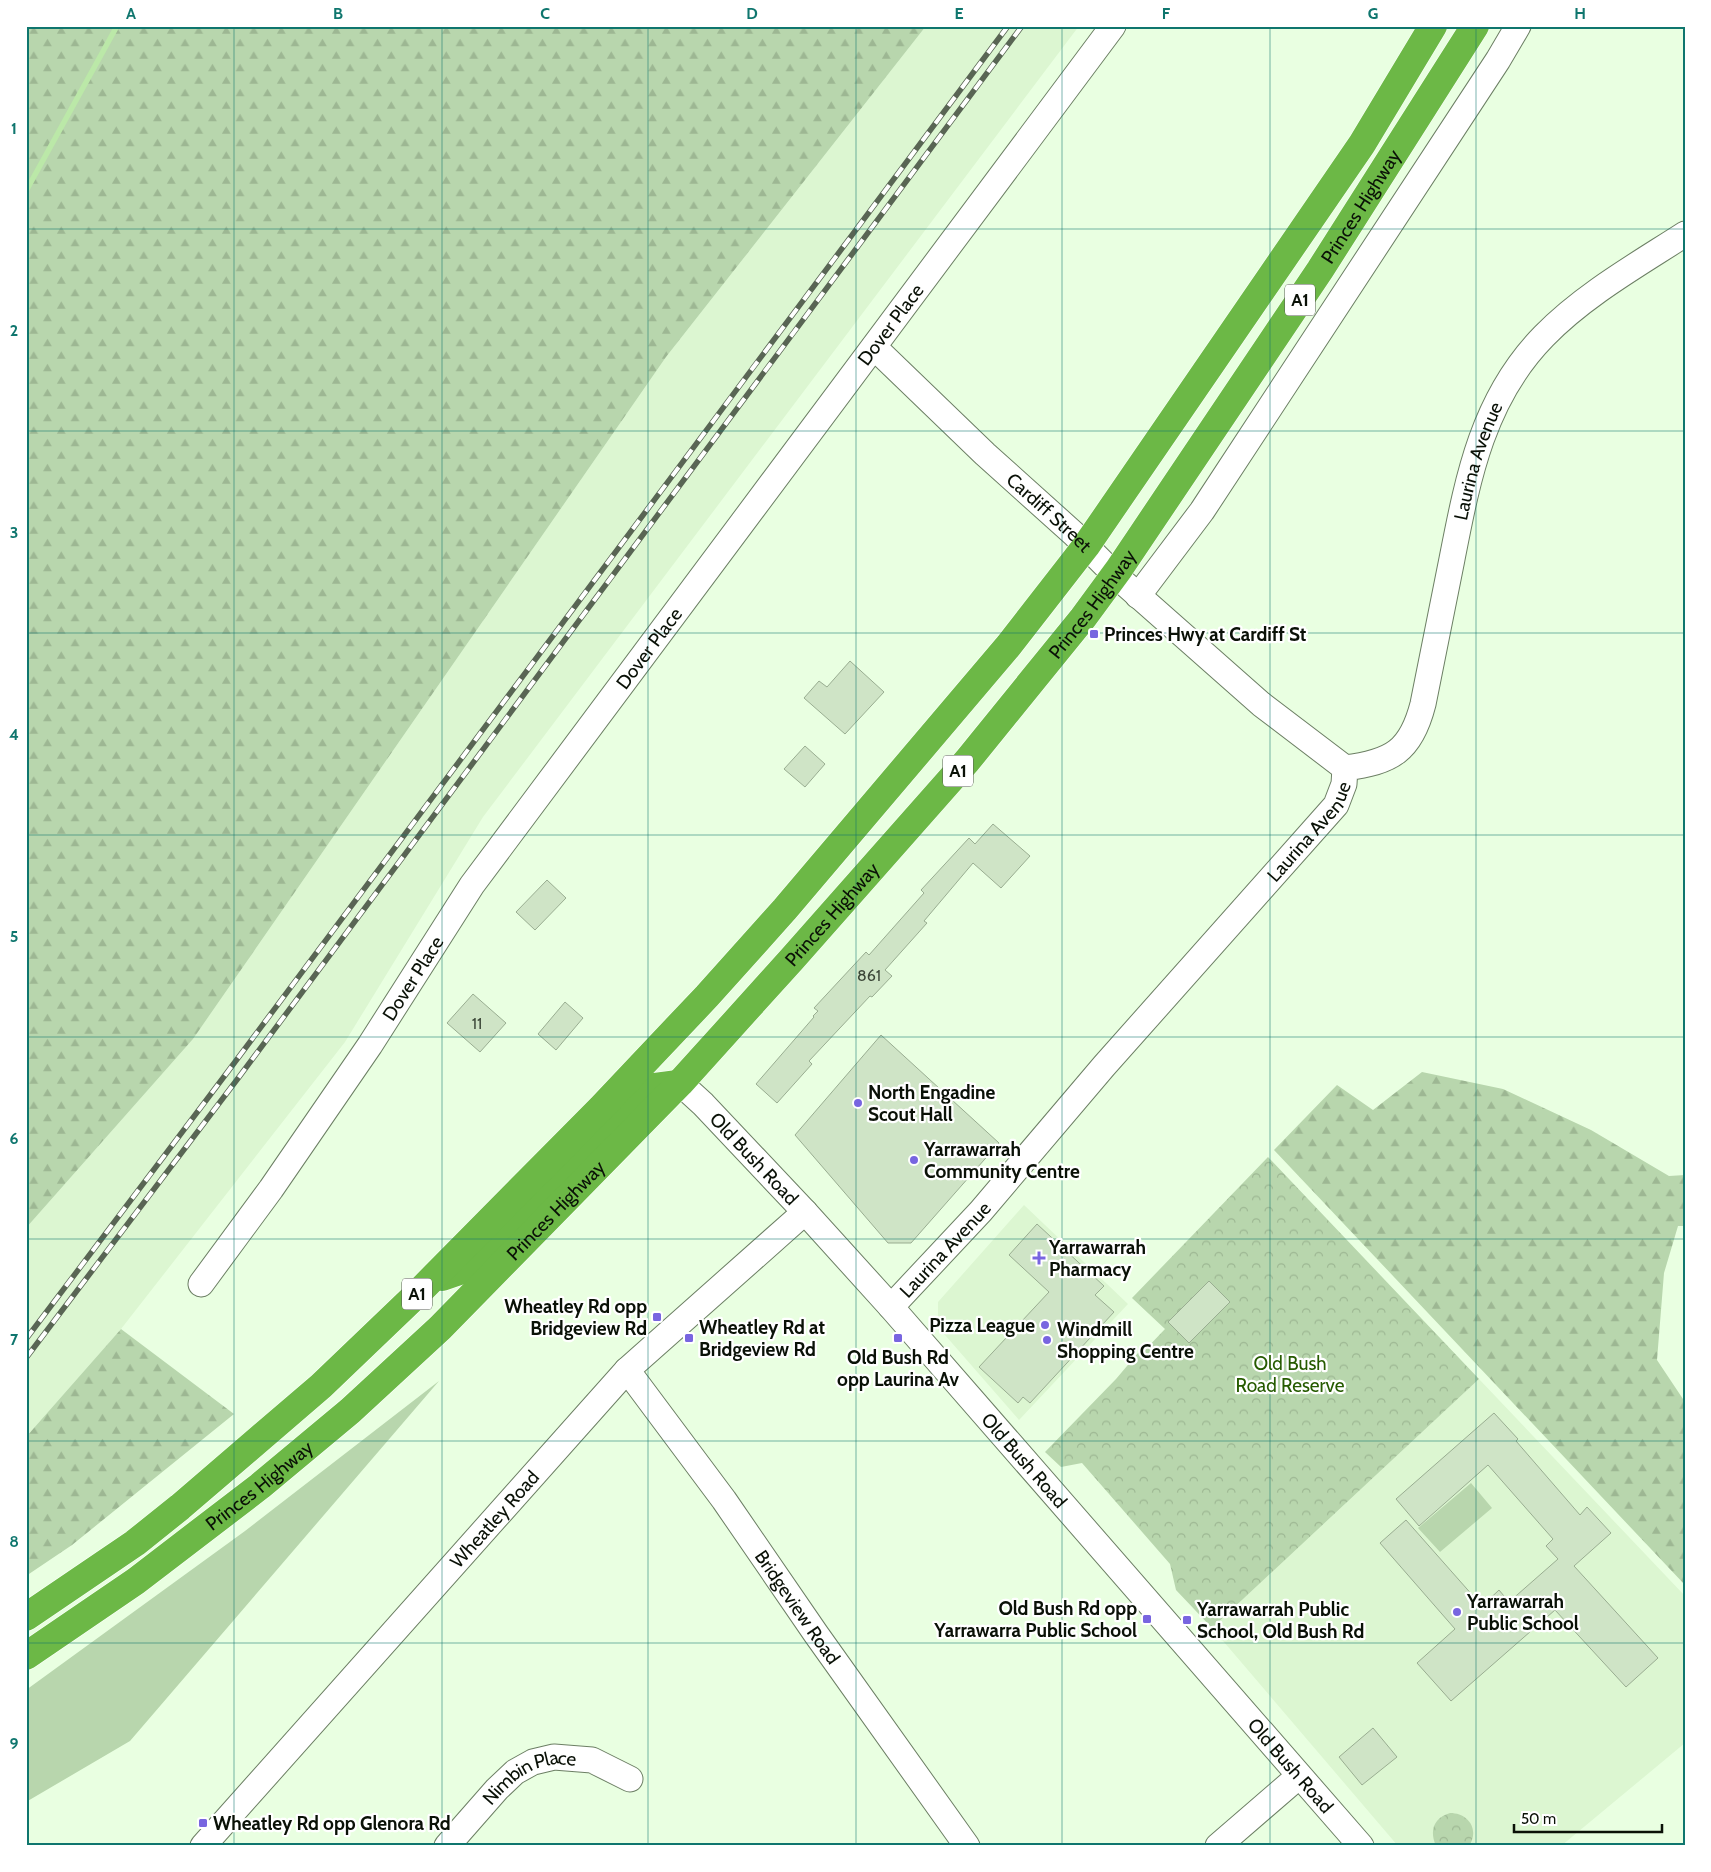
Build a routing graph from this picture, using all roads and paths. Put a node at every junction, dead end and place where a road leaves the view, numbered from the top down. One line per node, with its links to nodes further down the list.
1 (1113, 26): 6 (street, Dover Place)
2 (1433, 26): 7 (highway, Princes Highway / A1)
3 (1475, 26): 8 (highway, Princes Highway / A1)
4 (1518, 26): 9 (street)
5 (1685, 234): 10 (street, Laurina Avenue)
6 (874, 347): 7 (street, Cardiff Street); 15 (street, Dover Place)
7 (1086, 546): 8 (street, Cardiff Street); 11 (highway, Princes Highway / A1)
8 (1115, 575): 9 (street, Cardiff Street); 12 (highway, Princes Highway / A1)
9 (1138, 596): 10 (street, Cardiff Street)
10 (1345, 768): 16 (street, Laurina Avenue)
11 (707, 996): 12 (highway); 14 (highway, Princes Highway / A1)
12 (680, 1083): 13 (street, Old Bush Road); 14 (highway); 19 (highway, Princes Highway / A1)
13 (805, 1212): 16 (street, Old Bush Road); 17 (street, Wheatley Road)
14 (431, 1280): 18 (highway, Princes Highway / A1)
15 (201, 1284)
16 (891, 1307): 20 (street, Old Bush Road)
17 (627, 1370): 22 (street, Wheatley Road); 24 (street, Bridgeview Road)
18 (26, 1617)
19 (26, 1656)
20 (1299, 1776): 25 (street); 26 (street, Old Bush Road)
21 (630, 1779): 23 (street, Nimbin Place)
22 (203, 1846)
23 (447, 1846)
24 (967, 1846)
25 (1218, 1846)
26 (1361, 1846)

